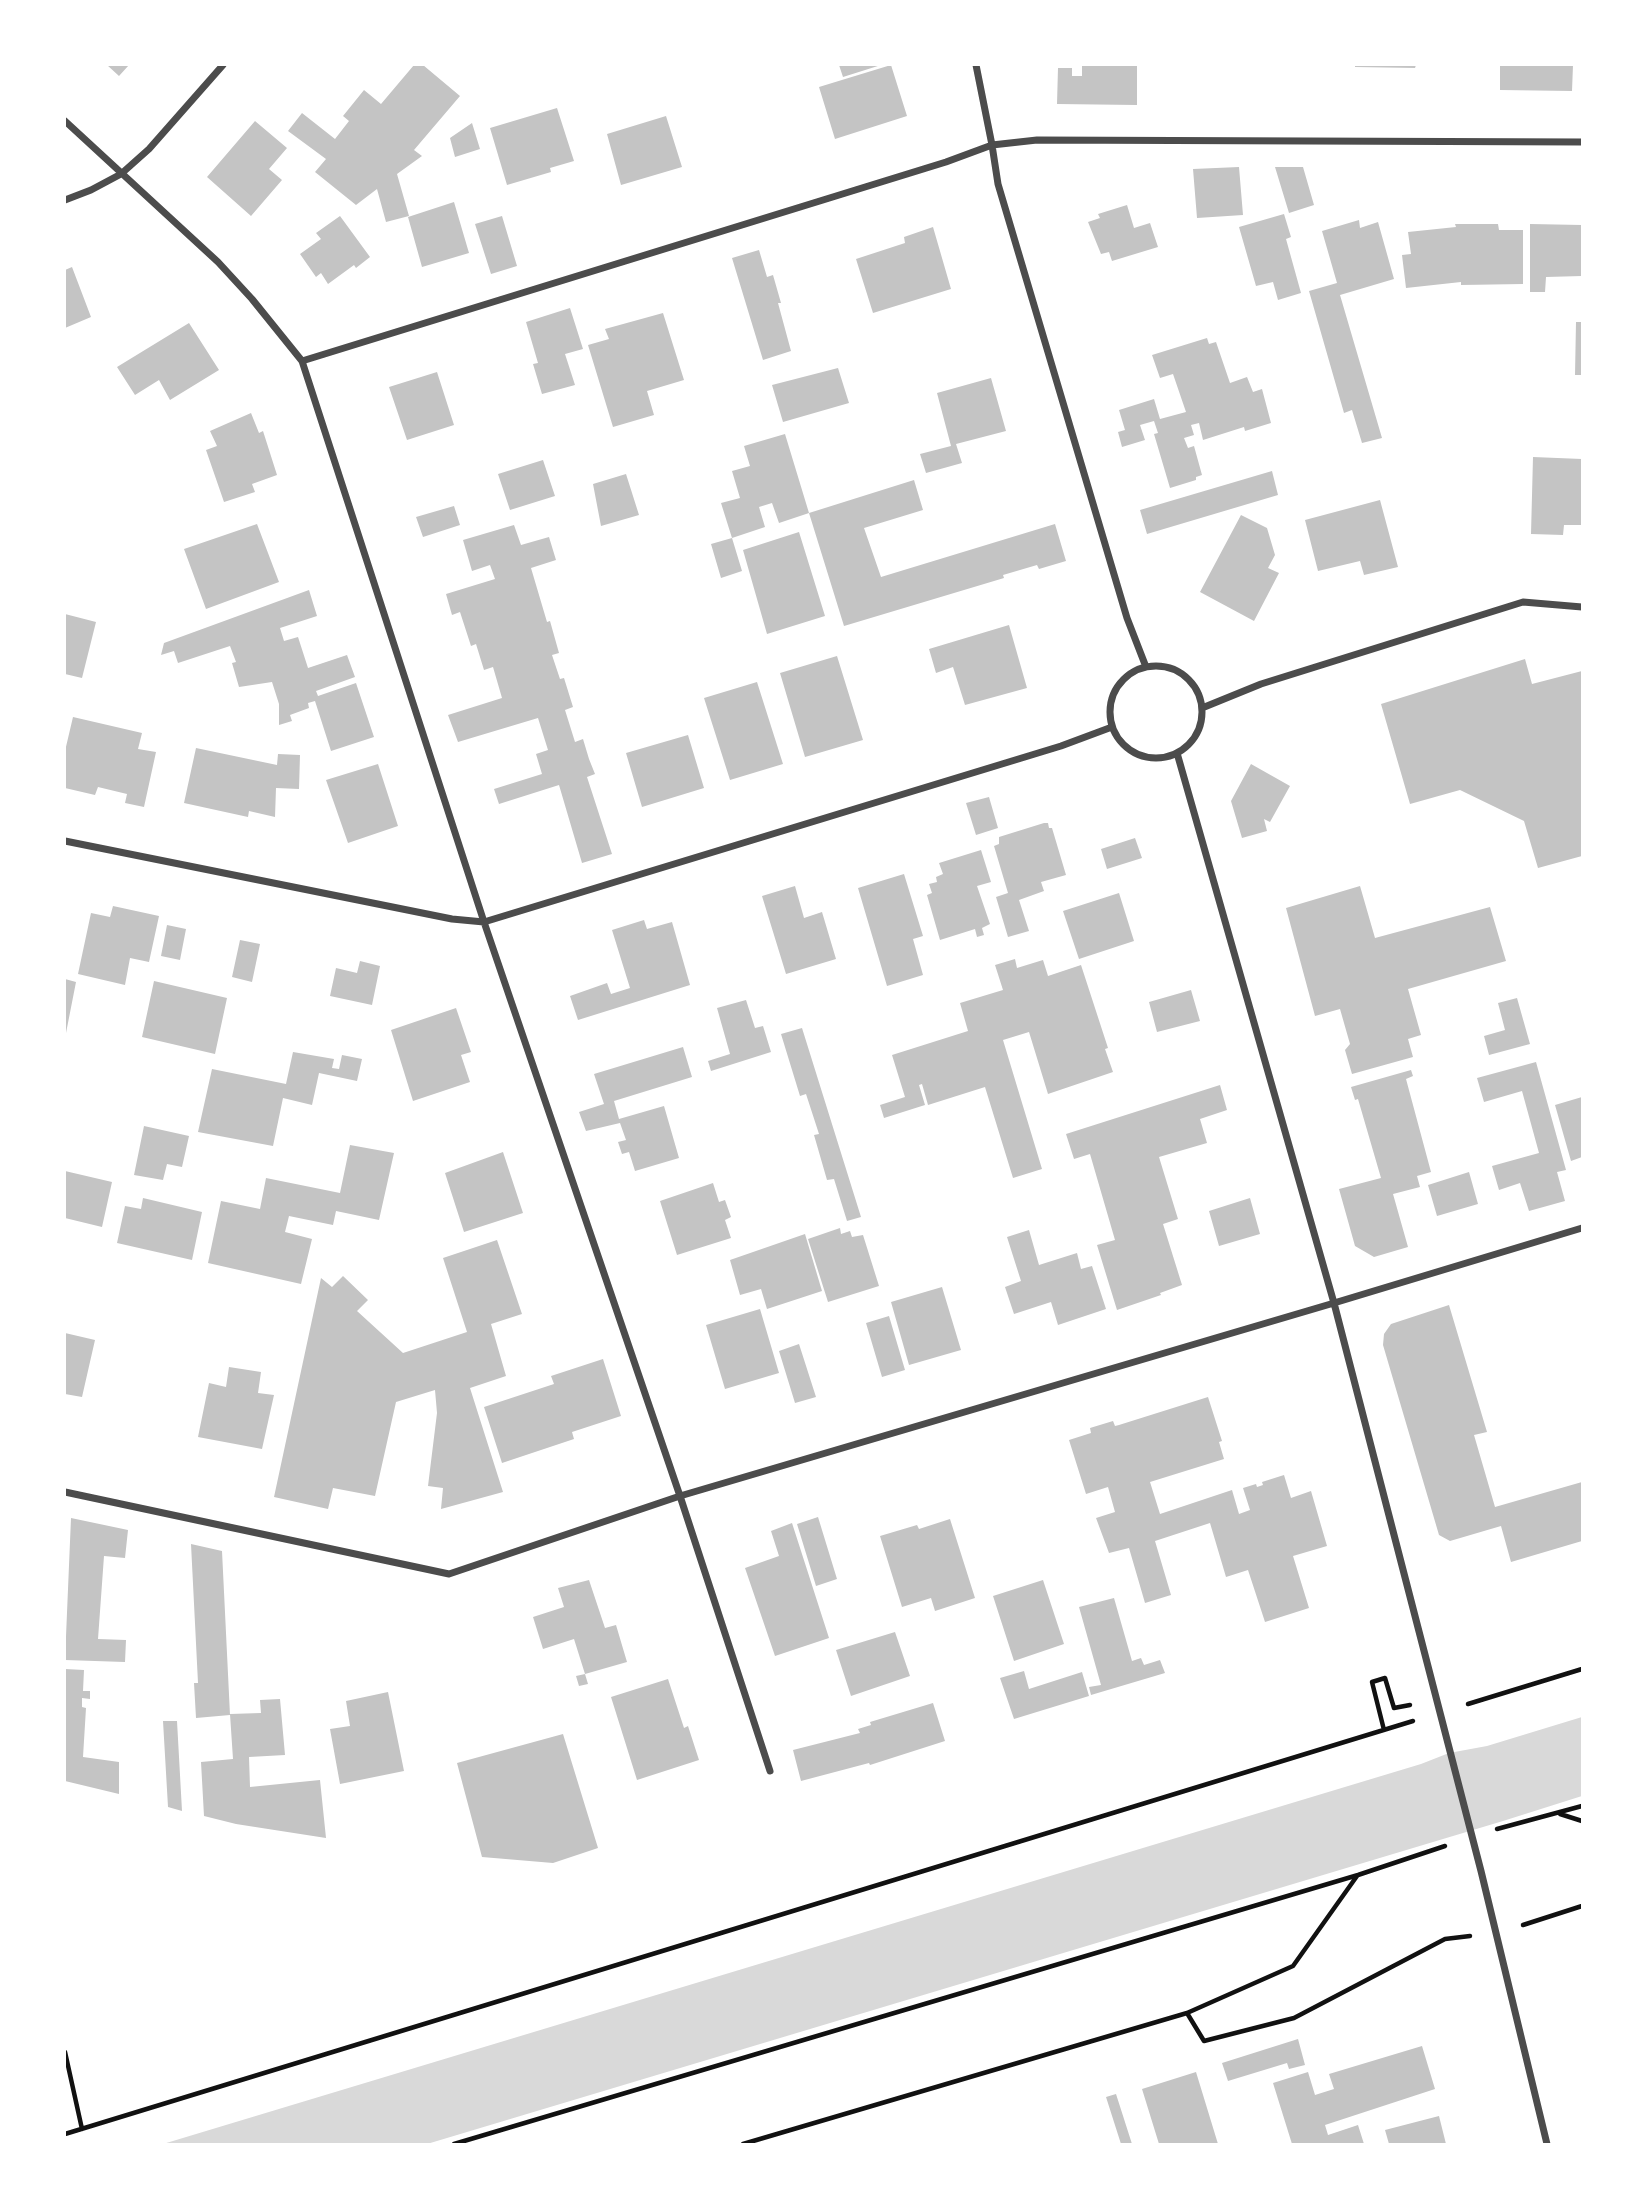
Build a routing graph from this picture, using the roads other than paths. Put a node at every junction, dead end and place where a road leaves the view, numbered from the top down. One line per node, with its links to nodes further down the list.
1 (223, 65): 6 (street)
2 (976, 65): 5 (street)
3 (65, 121): 6 (street)
4 (1582, 142): 5 (street)
5 (992, 145): 8 (street); 10 (street)
6 (121, 174): 7 (street); 8 (street)
7 (65, 200)
8 (302, 361): 15 (street)
9 (1582, 607): 11 (street)
10 (1146, 667): 11 (street); 12 (street)
11 (1202, 708): 13 (street)
12 (1112, 727): 13 (street); 15 (street)
13 (1177, 753): 17 (street)
14 (65, 841): 15 (street)
15 (484, 922): 19 (street)
16 (1582, 1228): 17 (street)
17 (1334, 1303): 19 (street); 21 (street)
18 (65, 1492): 19 (street)
19 (680, 1496): 20 (street)
20 (770, 1771)
21 (1547, 2144)

